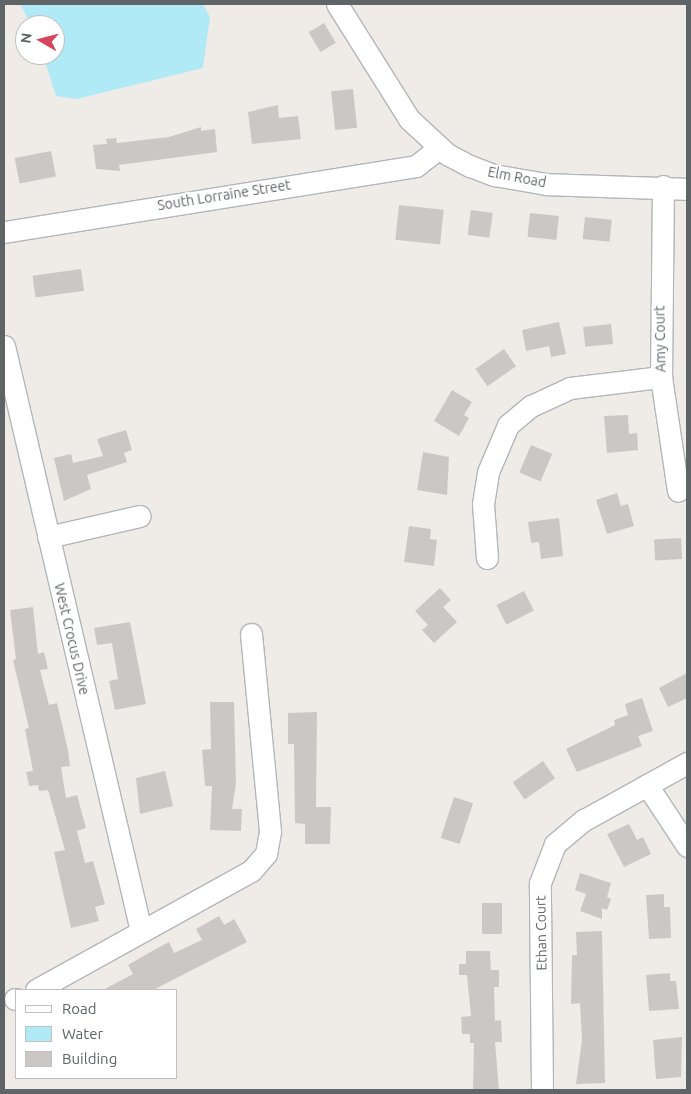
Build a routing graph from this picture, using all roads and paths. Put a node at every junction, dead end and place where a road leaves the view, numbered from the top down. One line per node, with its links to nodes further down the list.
1 (337, 4): 2 (street, Elm Road)
2 (439, 148): 3 (street, Elm Road); 5 (street, South Lorraine Street)
3 (663, 186): 4 (street, Elm Road); 7 (street, Amy Court)
4 (687, 188)
5 (4, 232)
6 (4, 346): 10 (street, West Crocus Drive)
7 (661, 377): 8 (street, Amy Court); 11 (street)
8 (678, 491)
9 (140, 516): 10 (street)
10 (48, 537): 16 (street, West Crocus Drive)
11 (487, 558)
12 (251, 634): 16 (street)
13 (687, 763): 14 (street, Ethan Court)
14 (647, 785): 15 (street); 18 (street, Ethan Court)
15 (687, 846)
16 (141, 931): 17 (street)
17 (38, 989)
18 (542, 1090)

